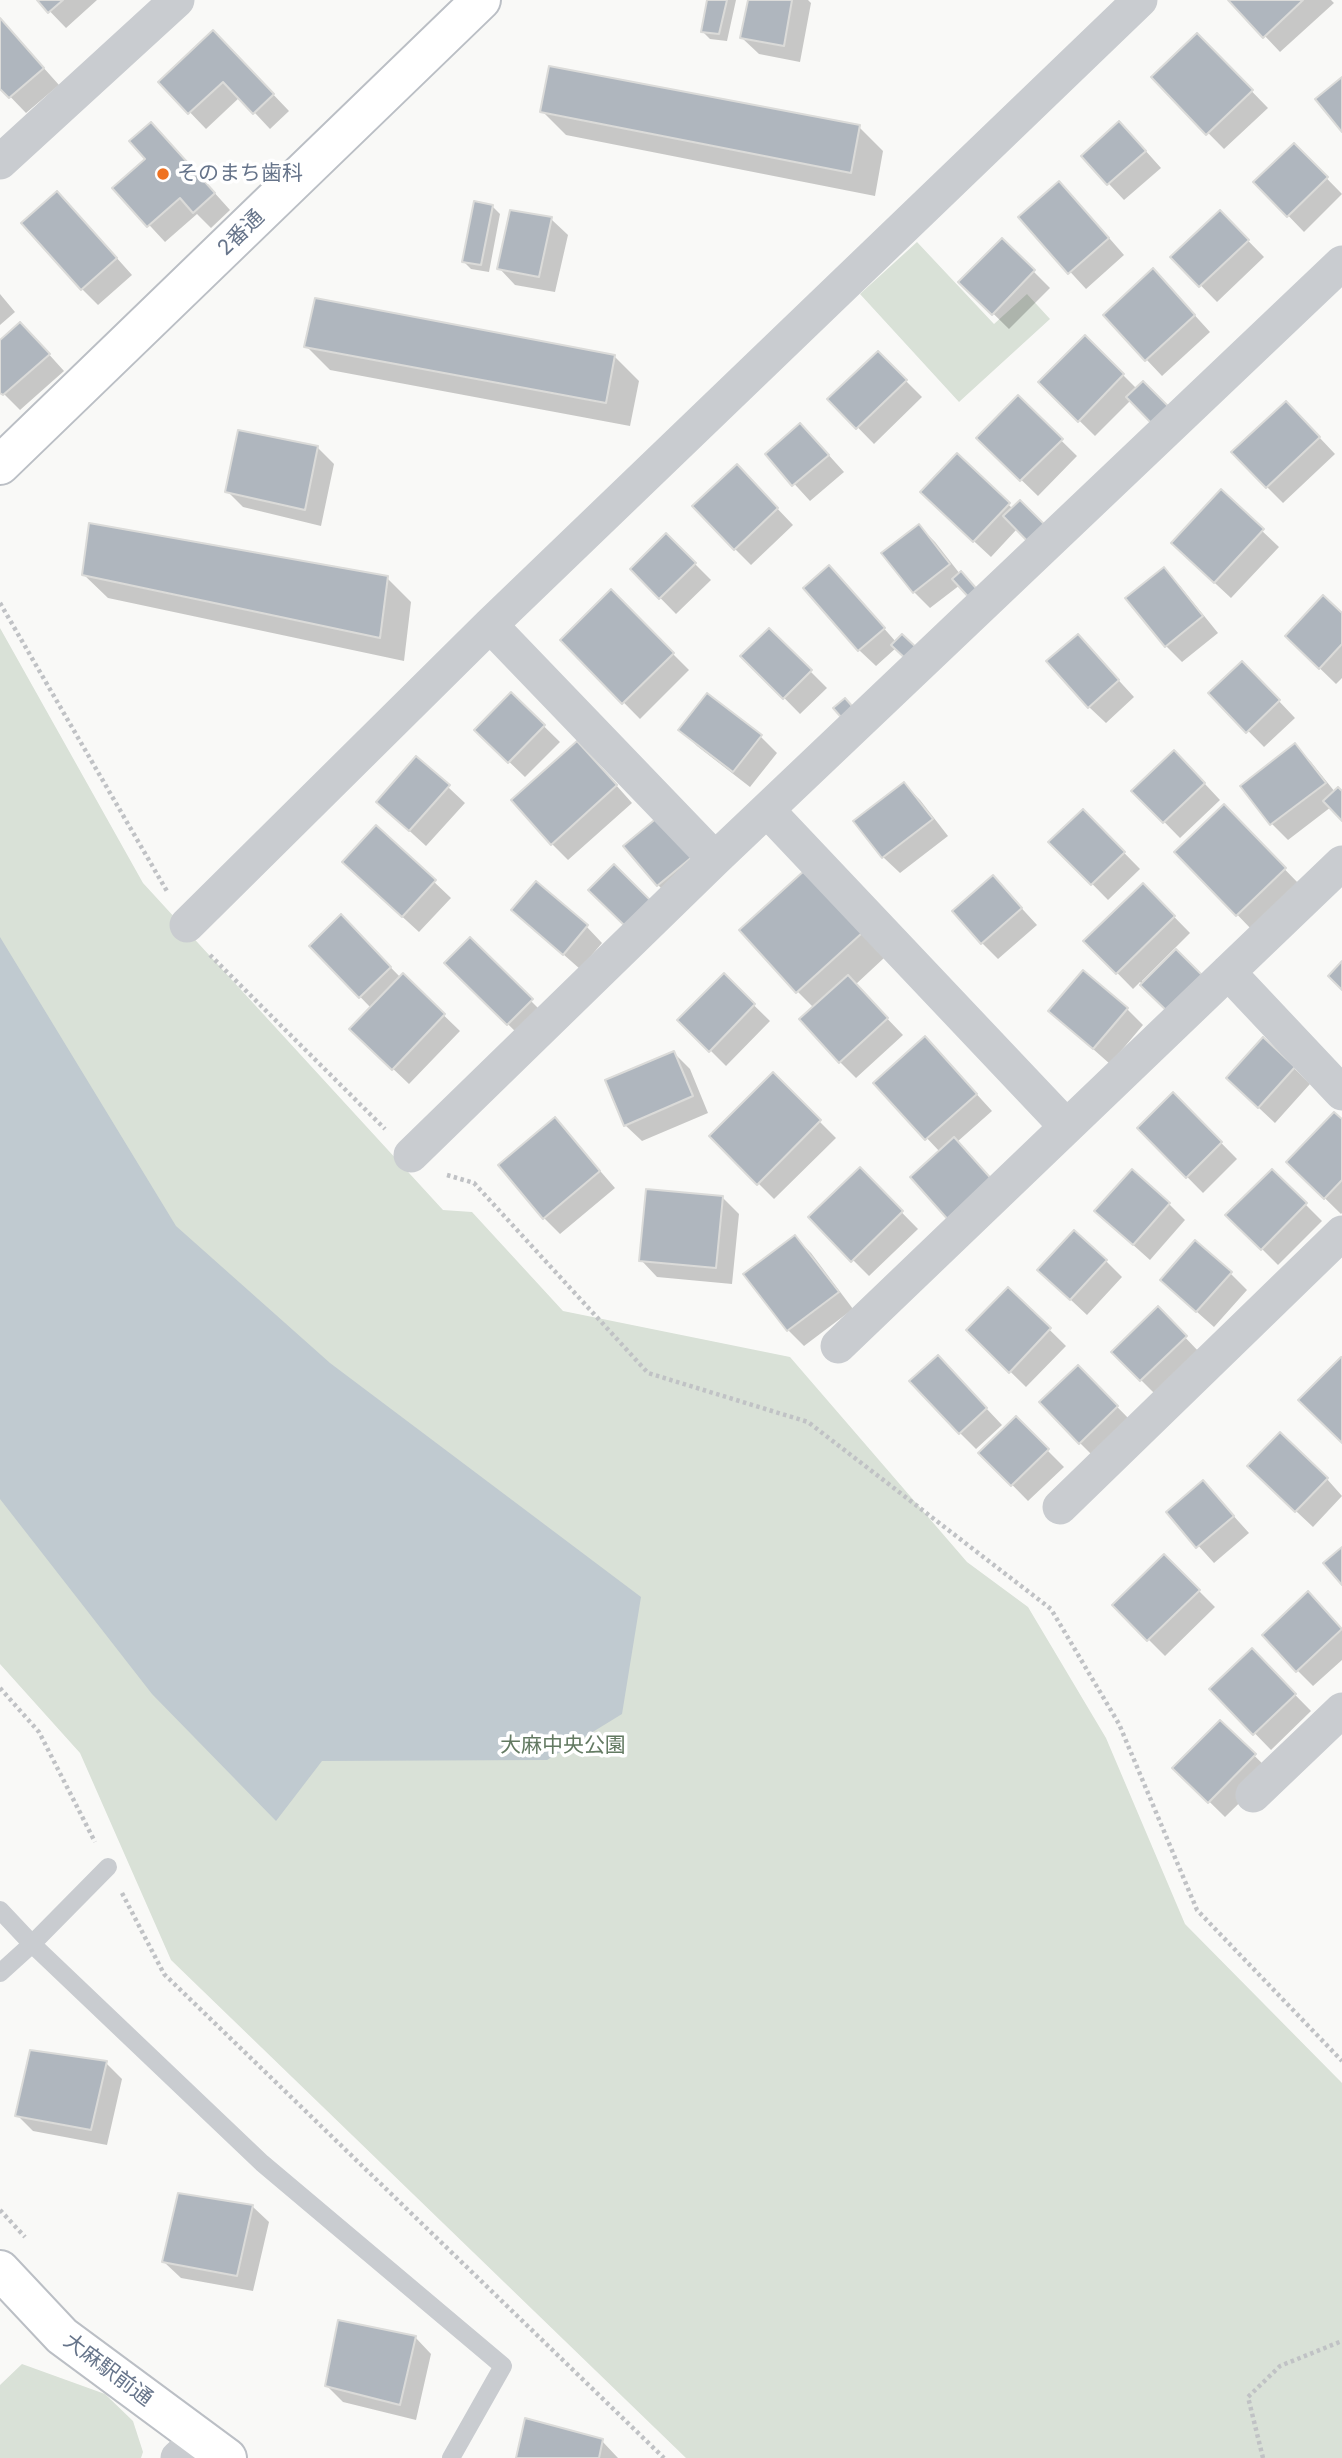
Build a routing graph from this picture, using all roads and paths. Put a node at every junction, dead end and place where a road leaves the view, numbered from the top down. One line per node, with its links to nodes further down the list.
1 (177, 0): 4 (street)
2 (481, 0): 6 (main road, 2番通)
3 (1140, 0): 8 (street)
4 (0, 162)
5 (1342, 263): 9 (street)
6 (2, 461)
7 (0, 603): 12 (path)
8 (490, 625): 10 (street); 12 (street)
9 (767, 810): 10 (street); 15 (street)
10 (716, 859): 16 (street)
11 (1342, 863): 13 (street)
12 (187, 925): 16 (path)
13 (1228, 972): 14 (street); 15 (street)
14 (1342, 1093)
15 (1066, 1126): 18 (street)
16 (411, 1155): 27 (path)
17 (1342, 1233): 19 (street)
18 (838, 1346)
19 (1060, 1507)
20 (0, 1689): 23 (path)
21 (1342, 1710): 22 (street)
22 (1253, 1795)
23 (107, 1867): 25 (lane); 32 (path)
24 (0, 1910): 25 (lane)
25 (32, 1944): 26 (lane); 31 (lane)
26 (0, 1973)
27 (1342, 2061)
28 (0, 2270): 30 (main road, 大麻駅前通)
29 (1342, 2341): 33 (path)
30 (201, 2452)
31 (451, 2458)
32 (664, 2458)
33 (1263, 2458)

